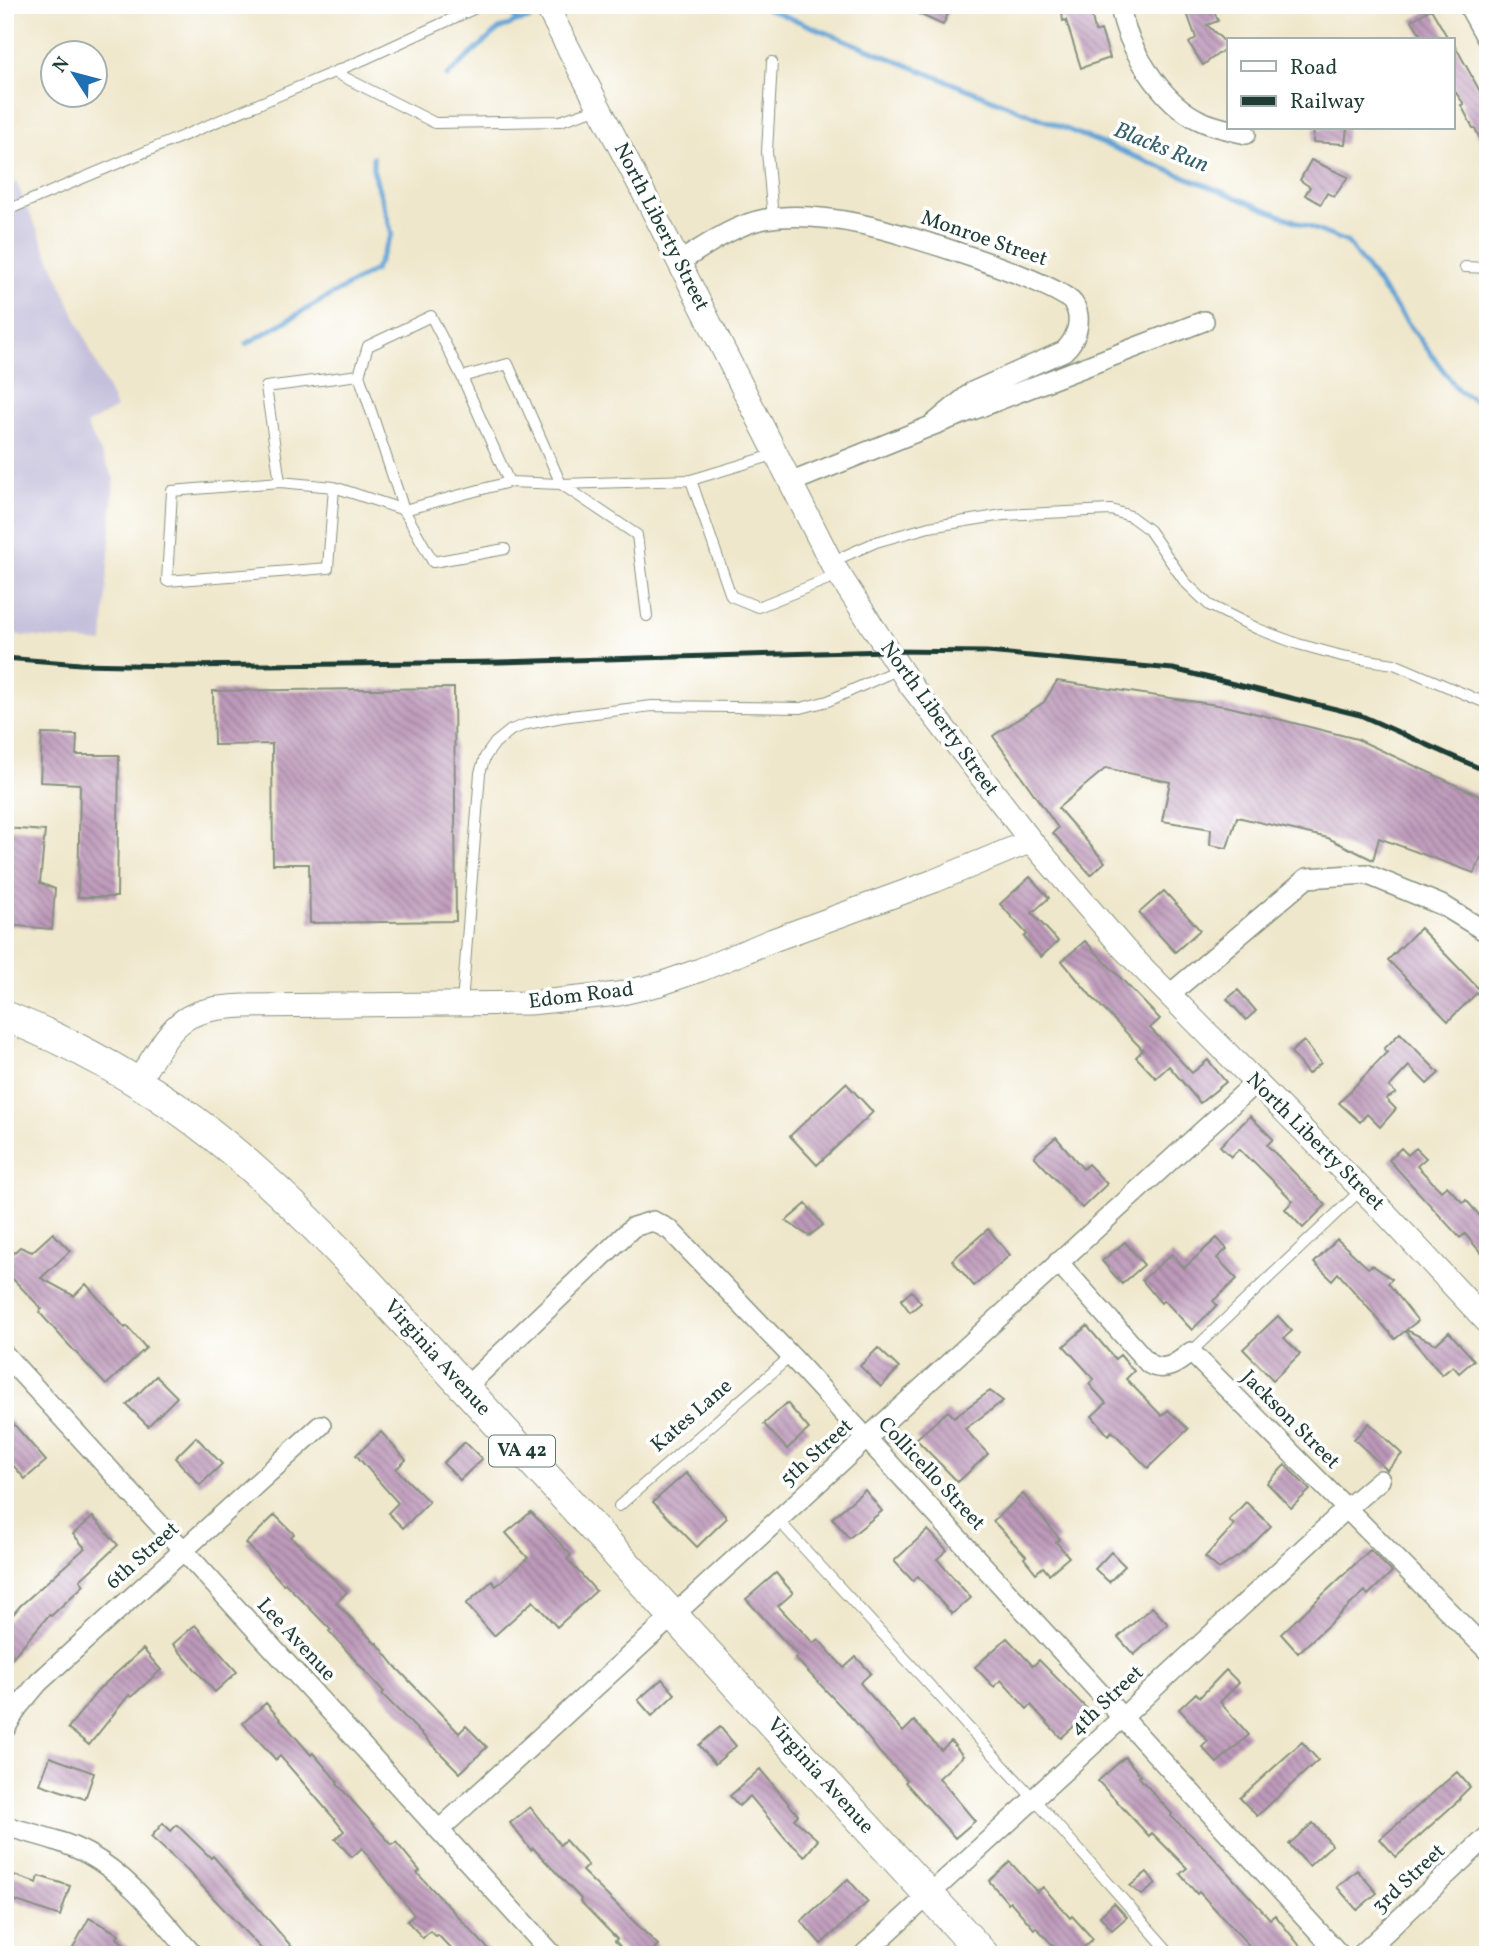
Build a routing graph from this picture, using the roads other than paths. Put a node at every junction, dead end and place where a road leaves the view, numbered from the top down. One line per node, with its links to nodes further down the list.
1 (482, 5): 7 (lane)
2 (546, 5): 8 (street, North Liberty Street)
3 (1120, 5): 9 (street)
4 (1468, 5): 5 (street)
5 (1488, 41)
6 (772, 62): 13 (lane)
7 (334, 72): 8 (lane); 12 (lane)
8 (599, 108): 14 (street, North Liberty Street)
9 (1227, 128)
10 (1233, 130): 11 (street)
11 (1246, 134)
12 (5, 211)
13 (773, 218): 14 (street, Monroe Street); 20 (street, Monroe Street)
14 (679, 262): 21 (street, North Liberty Street)
15 (1465, 267): 16 (lane)
16 (1488, 268)
17 (1204, 321): 20 (street, Monroe Street)
18 (359, 376): 19 (lane); 23 (lane); 28 (lane)
19 (462, 377): 24 (lane); 26 (lane)
20 (931, 426): 25 (street, Monroe Street)
21 (777, 454): 22 (lane); 25 (street, North Liberty Street)
22 (691, 480): 26 (lane); 30 (lane)
23 (280, 482): 27 (lane); 27 (lane)
24 (509, 482): 26 (lane); 28 (lane)
25 (792, 482): 30 (street, North Liberty Street)
26 (561, 484): 31 (lane)
27 (334, 487): 28 (lane)
28 (404, 510): 29 (lane)
29 (505, 549)
30 (834, 568): 32 (street, North Liberty Street); 33 (lane)
31 (647, 616)
32 (900, 669): 34 (street, North Liberty Street); 37 (lane)
33 (1488, 704)
34 (1031, 841): 36 (street, North Liberty Street); 37 (street, Edom Road)
35 (1488, 933): 36 (street)
36 (1170, 995): 40 (street, North Liberty Street)
37 (462, 1005): 39 (street, Edom Road)
38 (5, 1016): 39 (main road, Virginia Avenue / VA 42)
39 (138, 1081): 47 (main road, Virginia Avenue / VA 42)
40 (1256, 1082): 41 (street, North Liberty Street); 42 (street, 5th Street)
41 (1362, 1189): 43 (street, North Liberty Street); 44 (lane)
42 (1058, 1262): 44 (street); 49 (street, 5th Street)
43 (1488, 1323)
44 (1191, 1352): 52 (street, Jackson Street)
45 (5, 1355): 54 (street, Lee Avenue)
46 (791, 1356): 47 (street, Collicello Street); 49 (street, Collicello Street); 51 (lane, Kates Lane)
47 (464, 1389): 55 (main road, Virginia Avenue / VA 42)
48 (321, 1425): 54 (street, 6th Street)
49 (867, 1438): 53 (street, 5th Street); 57 (street, Collicello Street)
50 (1380, 1480): 52 (street, 4th Street)
51 (619, 1506)
52 (1346, 1509): 56 (street, Jackson Street); 57 (street, 4th Street)
53 (778, 1520): 55 (street, 5th Street); 59 (lane)
54 (183, 1550): 58 (street, 6th Street); 61 (street, Lee Avenue)
55 (673, 1615): 61 (street, 5th Street); 63 (main road, Virginia Avenue / VA 42)
56 (1488, 1651)
57 (1123, 1717): 59 (street, 4th Street); 69 (street, Collicello Street)
58 (5, 1729)
59 (1034, 1799): 63 (street, 4th Street); 68 (lane)
60 (5, 1826): 64 (street)
61 (439, 1830): 65 (street, Lee Avenue)
62 (1488, 1836): 70 (street, 3rd Street)
63 (929, 1895): 66 (street, 4th Street); 67 (main road, Virginia Avenue / VA 42)
64 (193, 1955)
65 (554, 1955)
66 (863, 1955)
67 (984, 1955)
68 (1172, 1955)
69 (1340, 1955)
70 (1361, 1955)

